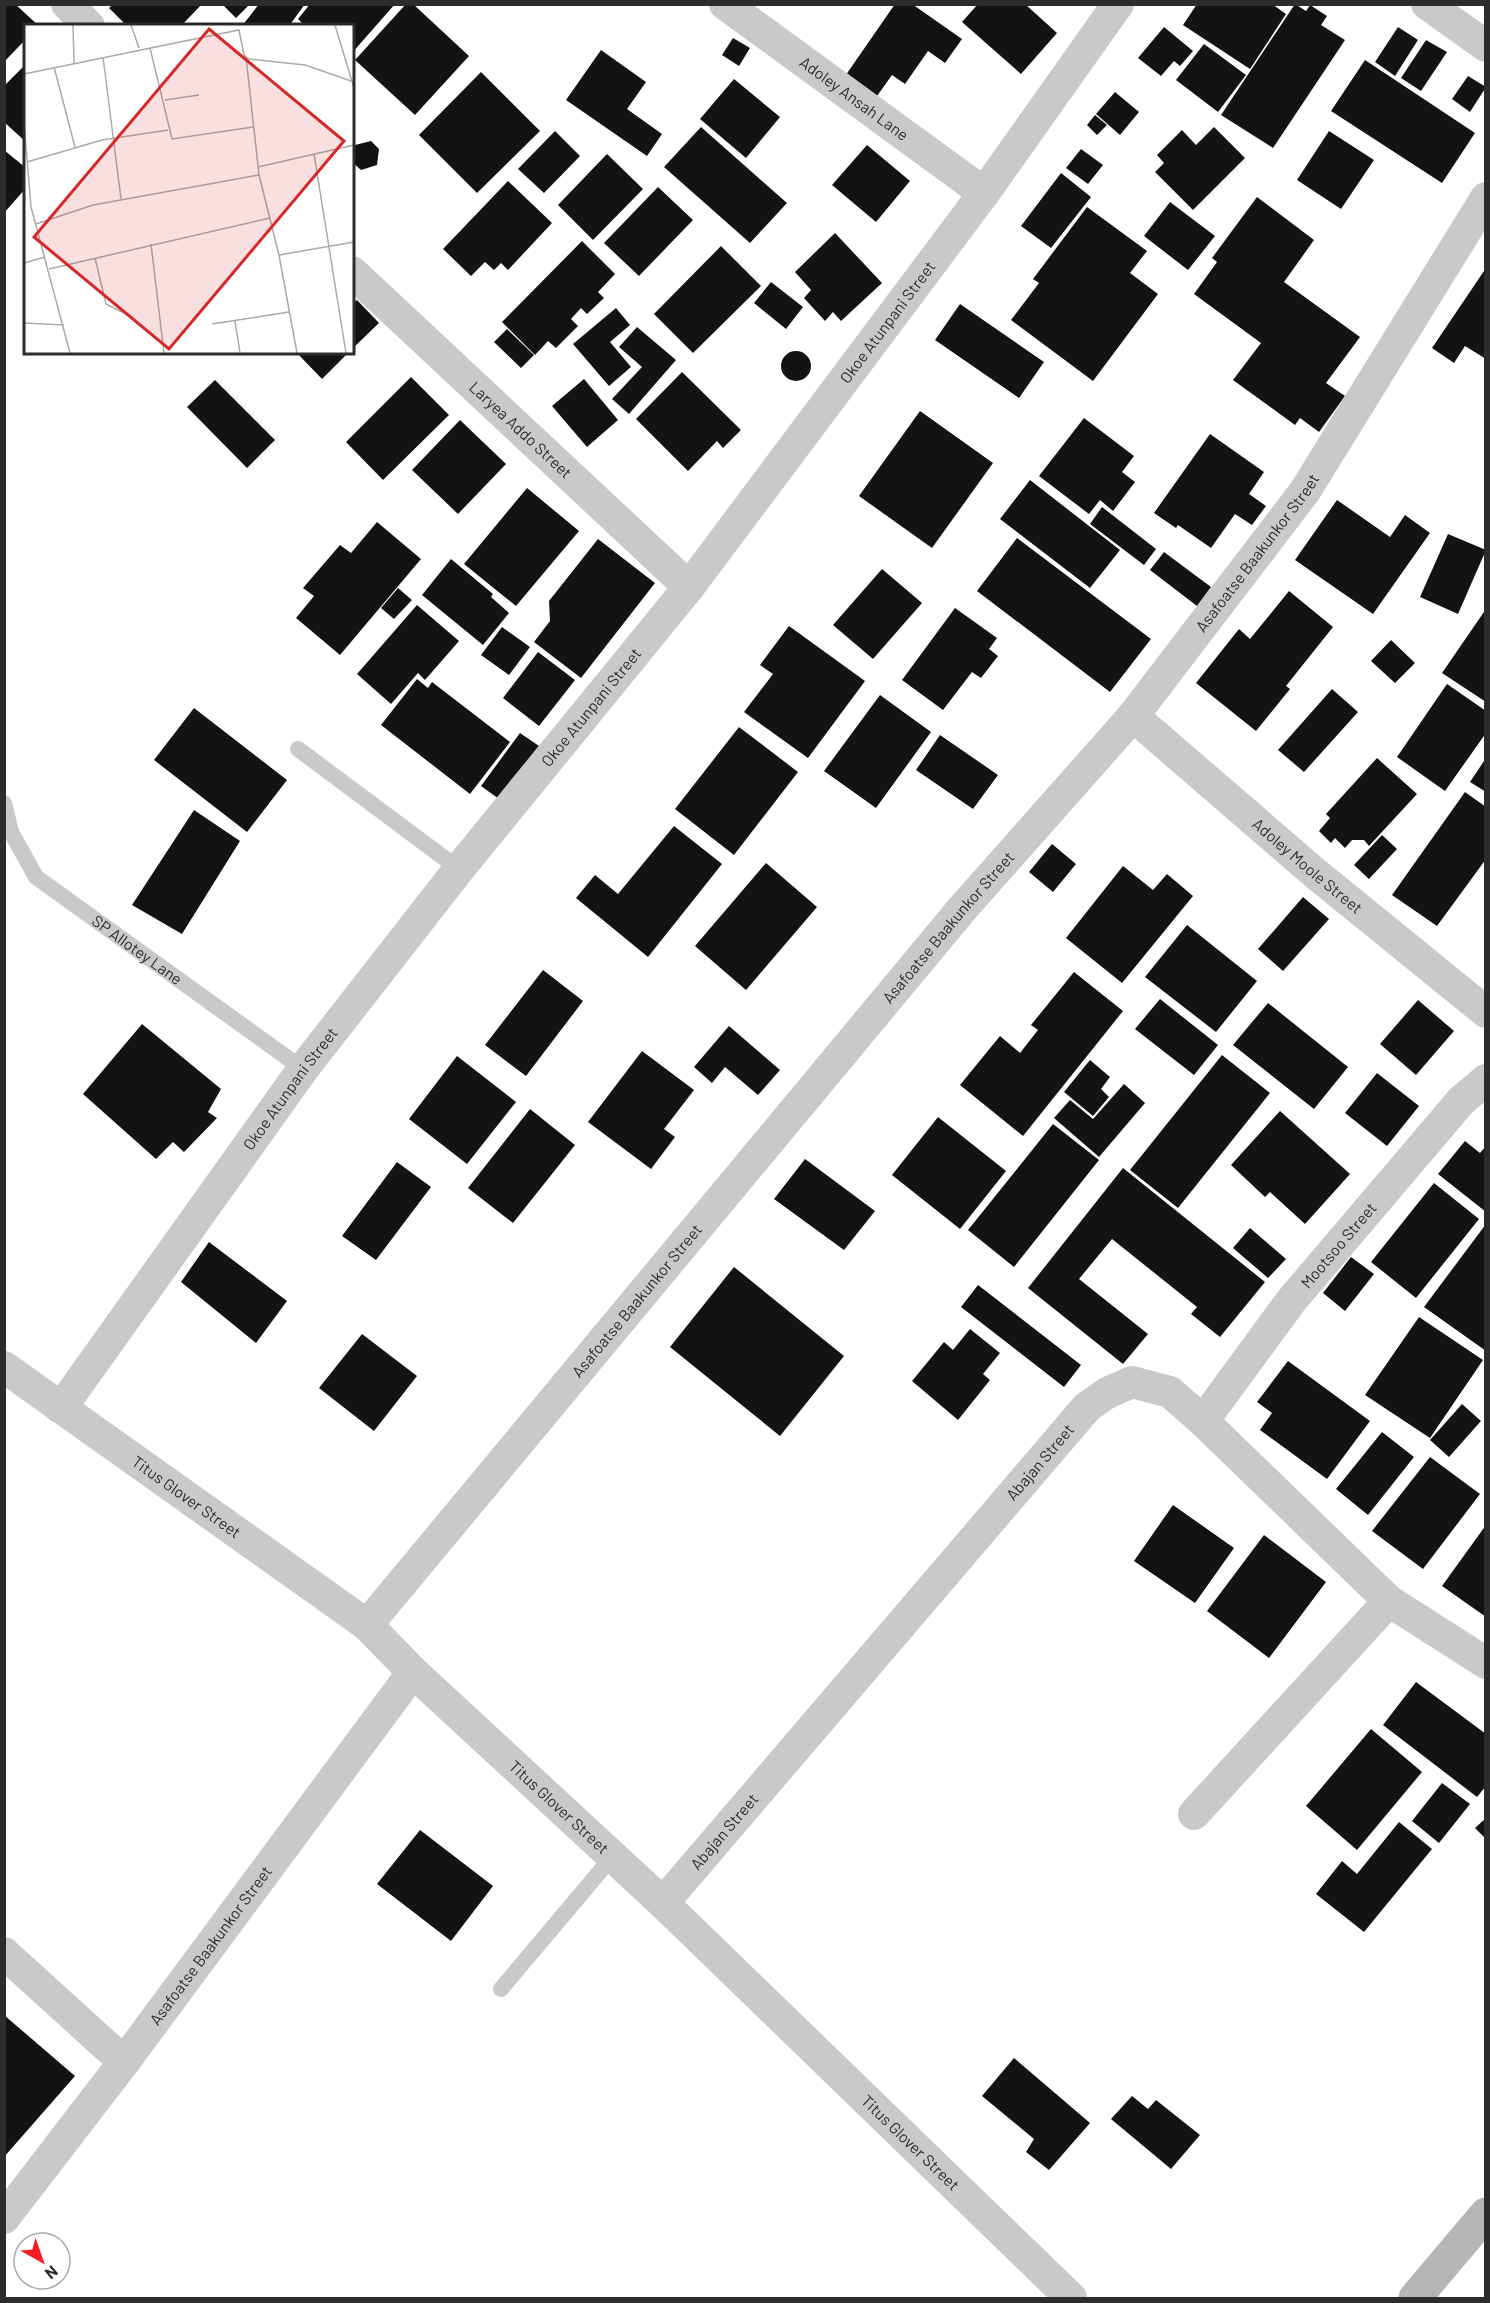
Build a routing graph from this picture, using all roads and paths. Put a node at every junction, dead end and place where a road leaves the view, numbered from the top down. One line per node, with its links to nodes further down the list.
1 (67, 4): 5 (street)
2 (725, 4): 7 (street, Adoley Ansah Lane)
3 (1118, 4): 7 (street, Okoe Atunpani Street)
4 (1427, 4): 6 (street)
5 (87, 24)
6 (1485, 46)
7 (984, 193): 10 (street, Okoe Atunpani Street)
8 (1485, 198): 11 (street, Asafoatse Baakunkor Street)
9 (354, 274): 10 (street, Laryea Addo Street)
10 (689, 587): 14 (street, Okoe Atunpani Street)
11 (1133, 716): 15 (street, Adoley Moole Street); 22 (street, Asafoatse Baakunkor Street)
12 (298, 749): 14 (lane)
13 (4, 803): 16 (lane, SP Allotey Lane)
14 (459, 869): 16 (street, Okoe Atunpani Street)
15 (1485, 1012)
16 (303, 1069): 19 (street, Okoe Atunpani Street)
17 (1485, 1080): 20 (street, Mootsoo Street)
18 (4, 1366): 19 (street, Titus Glover Street)
19 (61, 1408): 22 (street, Titus Glover Street)
20 (1203, 1421): 21 (street, Abajan Street); 27 (street, Abajan Street)
21 (1389, 1601): 23 (street, Abajan Street); 25 (street)
22 (367, 1625): 24 (street, Titus Glover Street)
23 (1485, 1663)
24 (413, 1672): 26 (street, Titus Glover Street); 30 (street, Asafoatse Baakunkor Street)
25 (1194, 1814)
26 (613, 1856): 27 (street, Titus Glover Street); 29 (lane)
27 (663, 1903): 33 (street, Titus Glover Street)
28 (4, 1953): 30 (street)
29 (501, 1989)
30 (124, 2062): 32 (street, Asafoatse Baakunkor Street)
31 (1485, 2214): 34 (main road)
32 (4, 2218)
33 (1071, 2298)
34 (1415, 2298)

